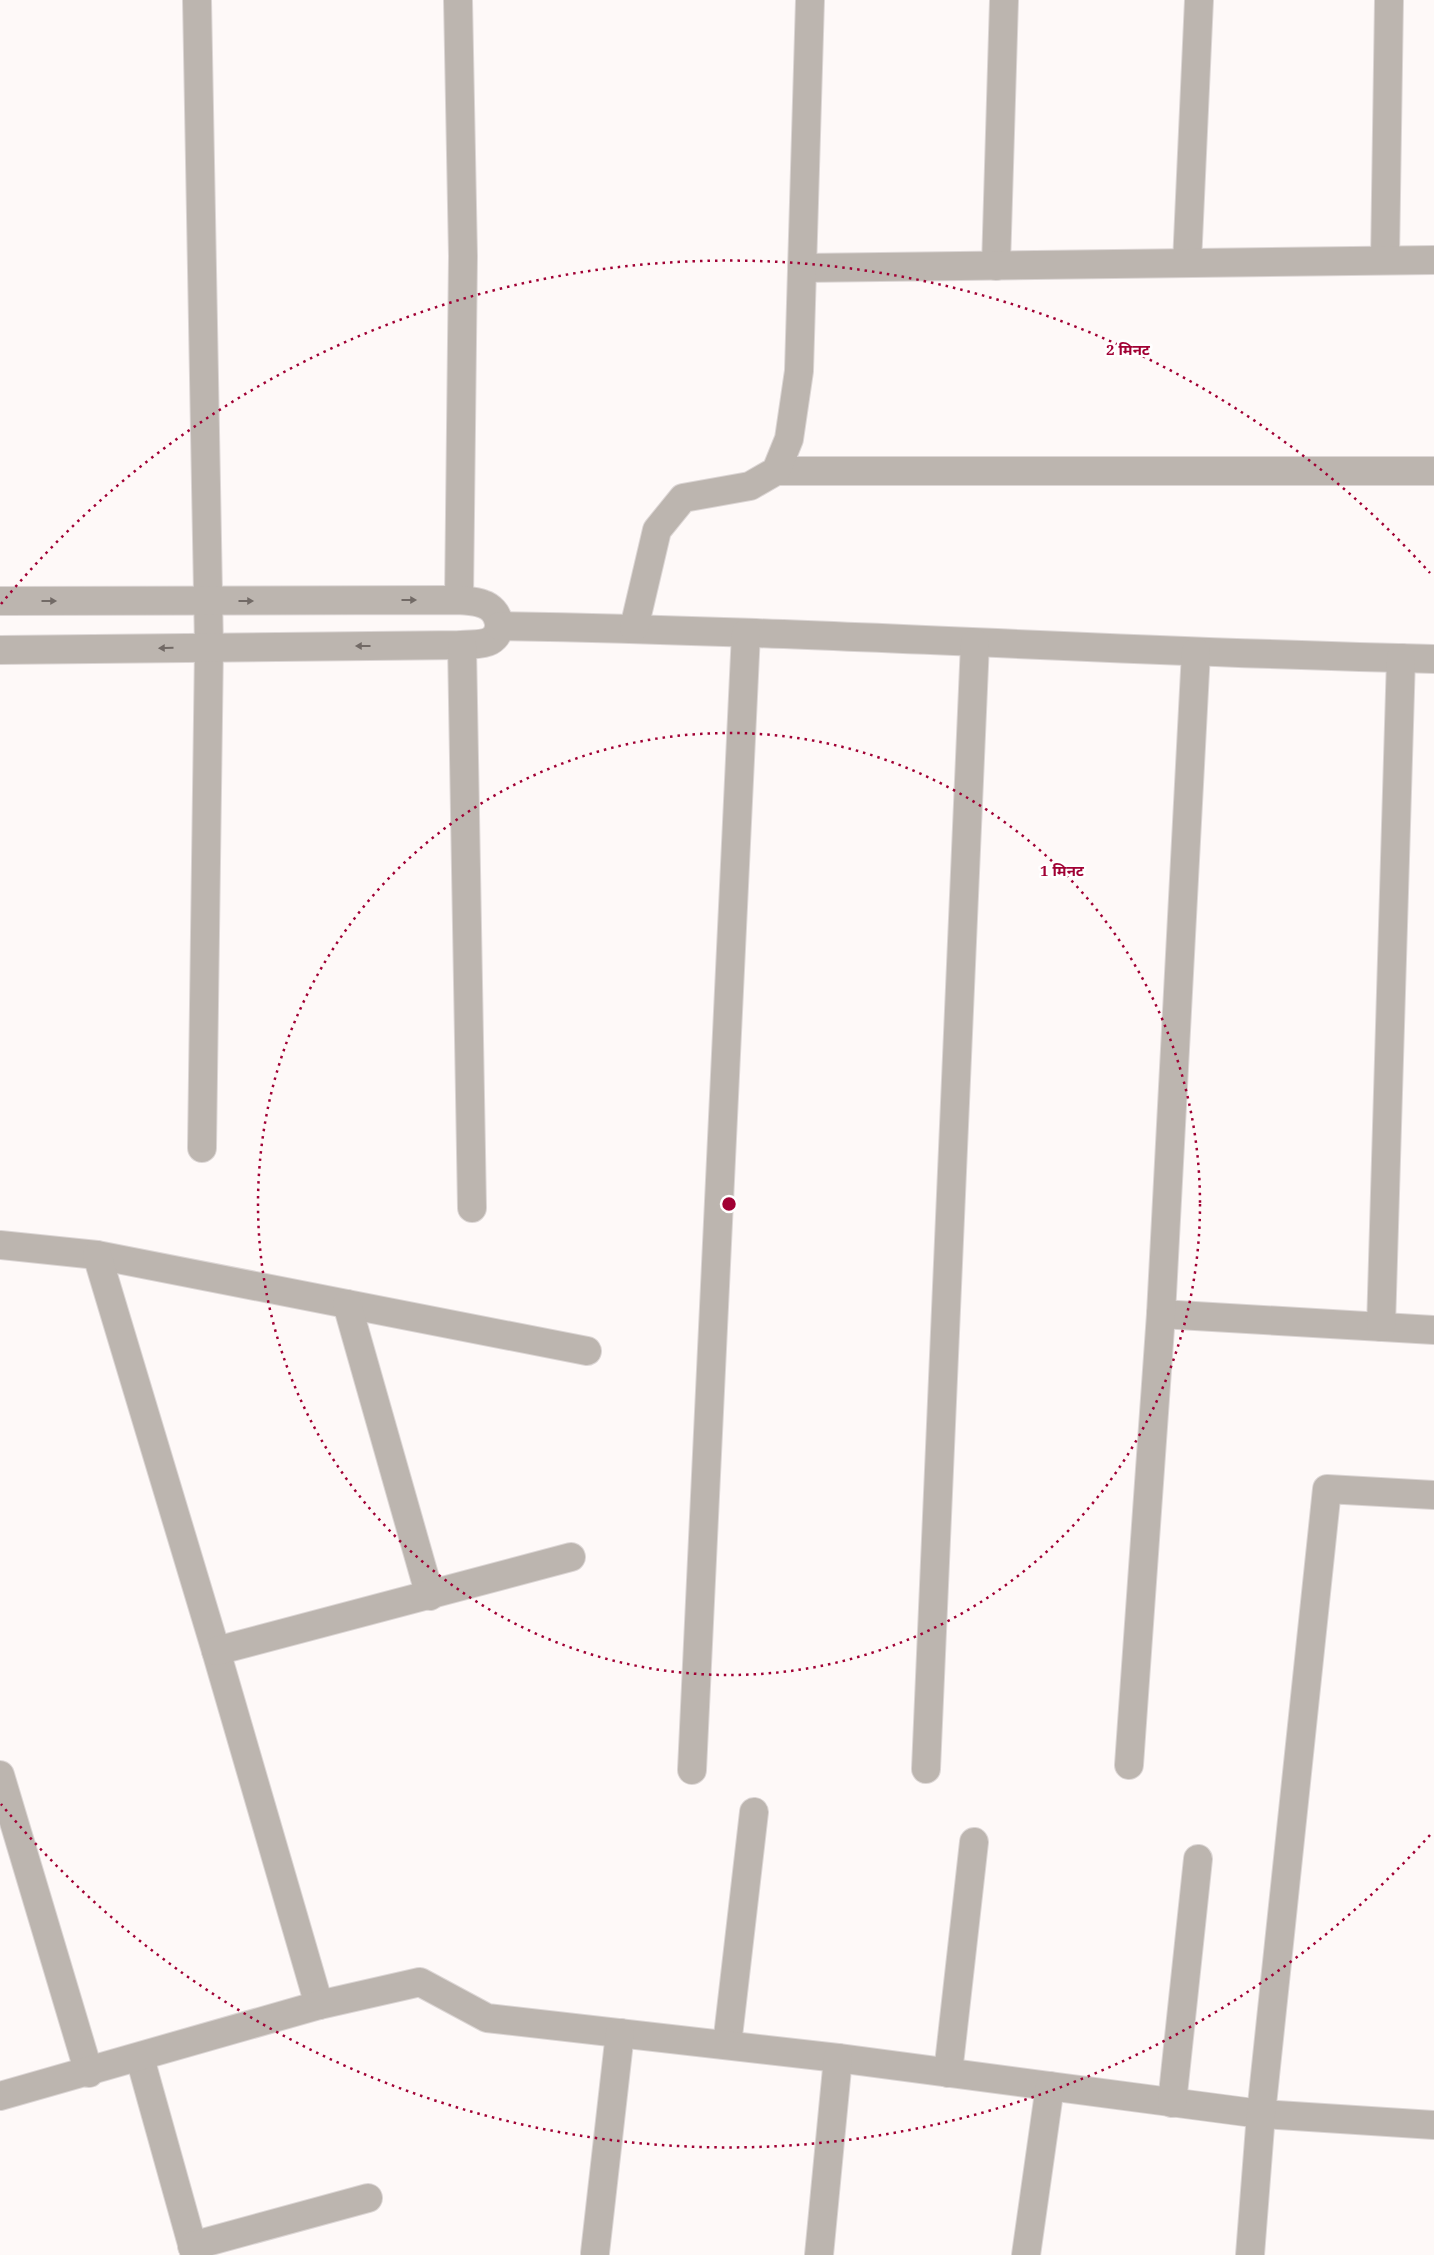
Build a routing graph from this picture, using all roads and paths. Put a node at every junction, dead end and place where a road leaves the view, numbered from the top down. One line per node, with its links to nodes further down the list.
1 (197, 0): 16 (street)
2 (458, 0): 14 (street)
3 (810, 0): 11 (street)
4 (1004, 0): 10 (street)
5 (1199, 0): 9 (street)
6 (1390, 0): 7 (street)
7 (1385, 260): 8 (street); 9 (street)
8 (1434, 260)
9 (1187, 263): 10 (street)
10 (996, 266): 11 (street)
11 (802, 268): 12 (street)
12 (776, 471): 13 (street); 18 (street)
13 (1434, 471)
14 (459, 600): 16 (street, one-way to 14); 17 (street)
15 (0, 601): 16 (street, one-way to 16)
16 (207, 601): 22 (street)
17 (500, 626): 18 (street); 21 (street)
18 (634, 628): 19 (street)
19 (746, 633): 20 (street); 42 (street)
20 (975, 643): 24 (street); 41 (street)
21 (462, 645): 22 (street, one-way to 22); 28 (street)
22 (209, 647): 23 (street, one-way to 23); 27 (street)
23 (0, 650)
24 (1196, 652): 25 (street); 32 (street)
25 (1400, 658): 26 (street); 33 (street)
26 (1434, 659)
27 (202, 1148)
28 (472, 1208)
29 (0, 1245): 30 (street)
30 (96, 1254): 31 (street); 39 (street)
31 (347, 1304): 35 (street); 38 (street)
32 (1161, 1314): 33 (street); 40 (street)
33 (1381, 1327): 34 (street)
34 (1434, 1330)
35 (587, 1351)
36 (1434, 1495): 57 (street)
37 (571, 1556): 38 (street)
38 (430, 1596): 39 (street)
39 (216, 1651): 47 (street)
40 (1129, 1765)
41 (926, 1769)
42 (692, 1770)
43 (0, 1775): 52 (street)
44 (754, 1812): 49 (street)
45 (974, 1842): 53 (street)
46 (1198, 1859): 56 (street)
47 (319, 2005): 48 (street); 50 (street)
48 (620, 2034): 49 (street); 61 (street)
49 (727, 2045): 51 (street)
50 (140, 2058): 52 (street); 60 (street)
51 (838, 2058): 53 (street); 62 (street)
52 (89, 2073): 55 (street)
53 (948, 2073): 54 (street)
54 (1050, 2086): 56 (street); 63 (street)
55 (0, 2096)
56 (1172, 2103): 57 (street)
57 (1261, 2114): 58 (street); 64 (street)
58 (1434, 2124)
59 (368, 2198): 60 (street)
60 (193, 2251)
61 (595, 2253)
62 (819, 2255)
63 (1026, 2255)
64 (1250, 2255)

